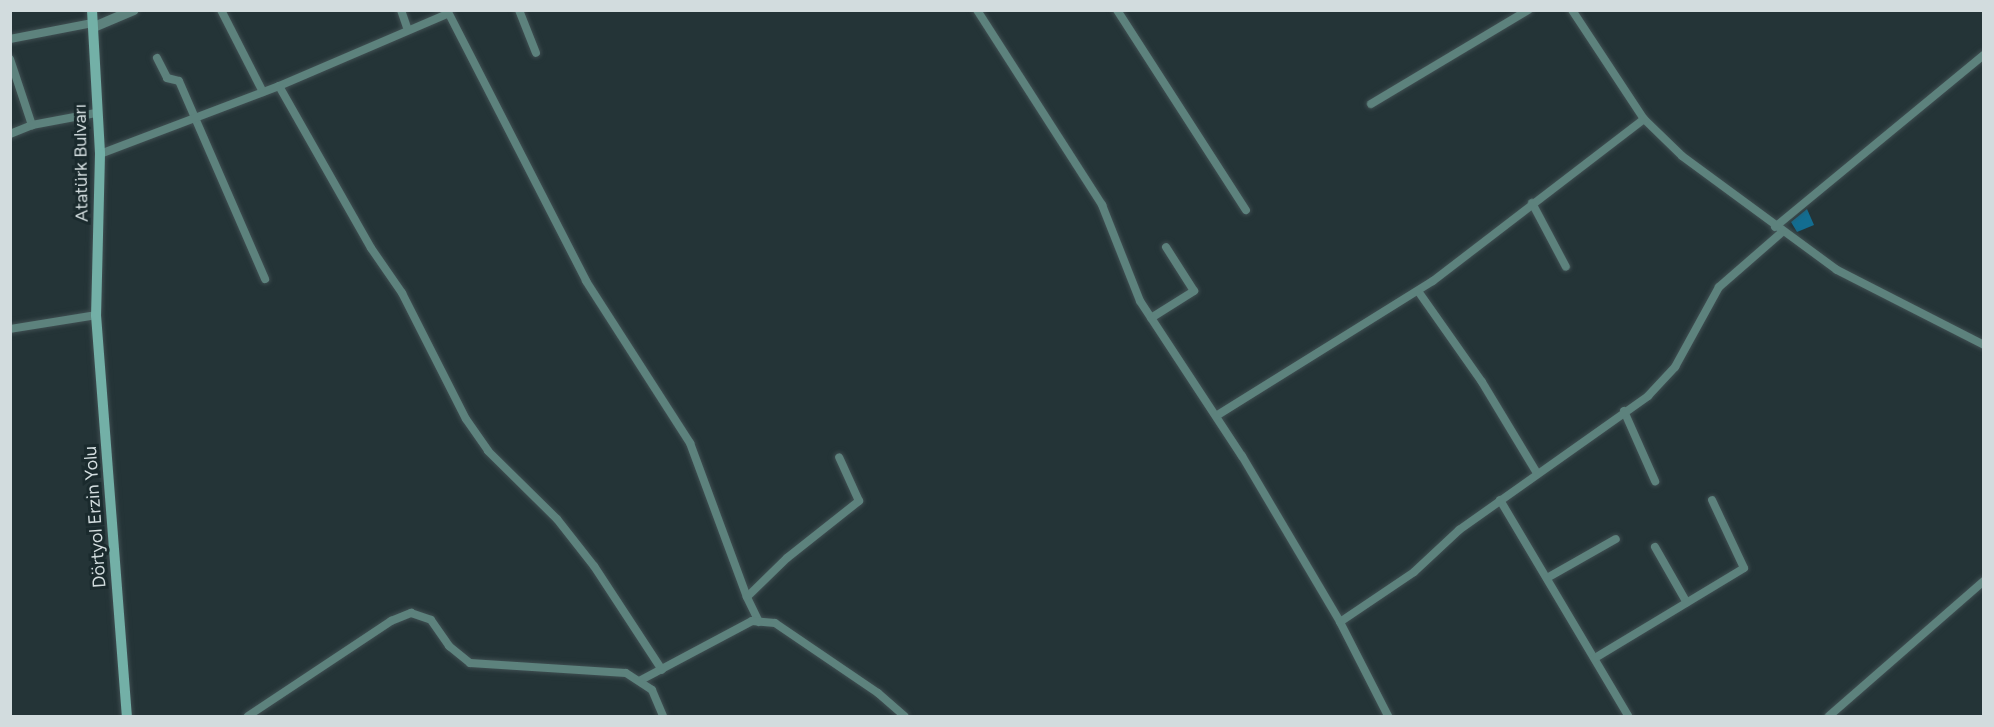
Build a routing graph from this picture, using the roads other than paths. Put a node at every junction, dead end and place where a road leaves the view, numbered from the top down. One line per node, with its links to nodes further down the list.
1 (92, 10): 11 (main road, Atatürk Bulvarı)
2 (134, 10): 11 (street)
3 (221, 10): 19 (street)
4 (401, 10): 12 (street)
5 (519, 10): 14 (street)
6 (977, 10): 35 (street)
7 (1118, 10): 28 (street)
8 (1528, 10): 20 (street)
9 (1572, 10): 23 (street)
10 (447, 12): 12 (street); 49 (street)
11 (93, 25): 13 (street); 21 (main road, Atatürk Bulvarı)
12 (408, 30): 18 (street)
13 (10, 39)
14 (536, 52)
15 (1983, 55): 29 (street)
16 (10, 58): 24 (street)
17 (157, 58): 22 (street)
18 (279, 86): 19 (street); 54 (street)
19 (263, 92): 22 (street)
20 (1371, 104)
21 (96, 113): 24 (street); 26 (main road, Atatürk Bulvarı)
22 (196, 118): 26 (street); 32 (street)
23 (1644, 119): 27 (street); 29 (street)
24 (32, 125): 25 (street)
25 (10, 134)
26 (100, 154): 34 (main road, Atatürk Bulvarı)
27 (1532, 203): 31 (street); 33 (street)
28 (1246, 210)
29 (1779, 230): 37 (street); 38 (street)
30 (1166, 247): 35 (street)
31 (1566, 267)
32 (265, 279)
33 (1418, 291): 39 (street); 41 (street)
34 (96, 315): 36 (street); 56 (main road, Dörtyol Erzin Yolu)
35 (1151, 318): 39 (street)
36 (10, 329)
37 (1983, 345)
38 (1624, 411): 41 (street); 42 (street)
39 (1216, 416): 52 (street)
40 (839, 457): 49 (street)
41 (1537, 473): 43 (street)
42 (1655, 481)
43 (1500, 500): 47 (street); 52 (street)
44 (1712, 500): 50 (street)
45 (1616, 538): 47 (street)
46 (1655, 547): 50 (street)
47 (1547, 578): 53 (street)
48 (1983, 581): 62 (street)
49 (747, 597): 51 (street)
50 (1687, 603): 53 (street)
51 (759, 622): 54 (street); 59 (street)
52 (1340, 622): 60 (street)
53 (1595, 658): 61 (street)
54 (662, 670): 55 (street)
55 (641, 680): 57 (street); 58 (street)
56 (127, 717)
57 (248, 717)
58 (663, 717)
59 (904, 717)
60 (1388, 717)
61 (1628, 717)
62 (1829, 717)

